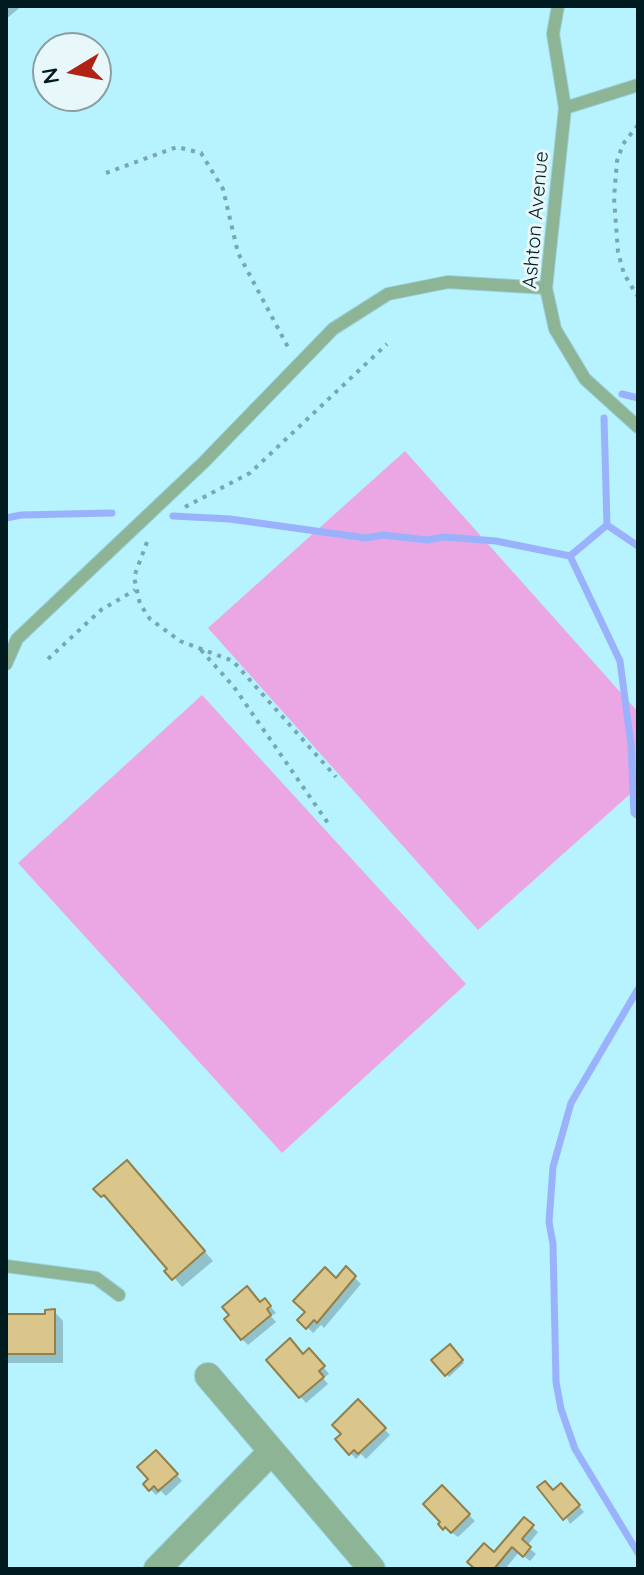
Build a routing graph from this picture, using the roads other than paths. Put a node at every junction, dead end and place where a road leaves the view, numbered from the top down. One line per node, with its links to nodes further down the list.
1 (558, 6): 3 (lane, Ashton Avenue)
2 (638, 85): 3 (lane)
3 (565, 108): 4 (lane, Ashton Avenue)
4 (546, 288): 5 (lane, Ashton Avenue); 6 (lane)
5 (638, 427)
6 (6, 664)
7 (6, 1266): 8 (lane)
8 (119, 1295)
9 (208, 1376): 10 (street)
10 (271, 1452): 11 (street); 12 (street)
11 (157, 1569)
12 (372, 1569)

